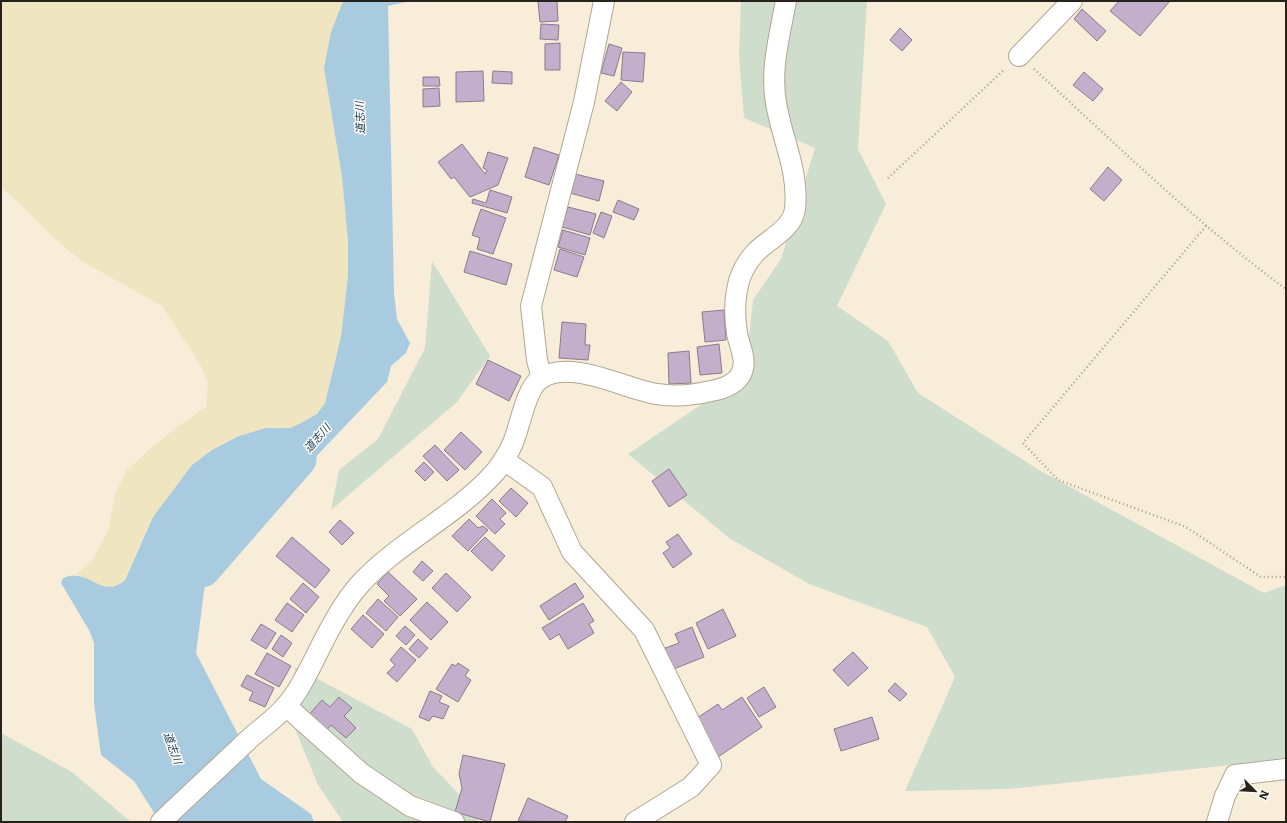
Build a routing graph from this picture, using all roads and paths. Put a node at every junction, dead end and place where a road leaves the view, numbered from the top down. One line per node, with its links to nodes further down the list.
1 (604, 1): 8 (street)
2 (786, 1): 8 (street)
3 (1072, 1): 4 (street)
4 (1019, 56): 5 (path); 6 (path)
5 (888, 178)
6 (1206, 226): 7 (path); 10 (path)
7 (1286, 289)
8 (542, 378): 9 (street)
9 (504, 460): 11 (street); 15 (street)
10 (1286, 576)
11 (286, 706): 13 (street); 14 (street)
12 (1286, 769): 16 (street)
13 (161, 822)
14 (454, 822)
15 (635, 822)
16 (1217, 822)

